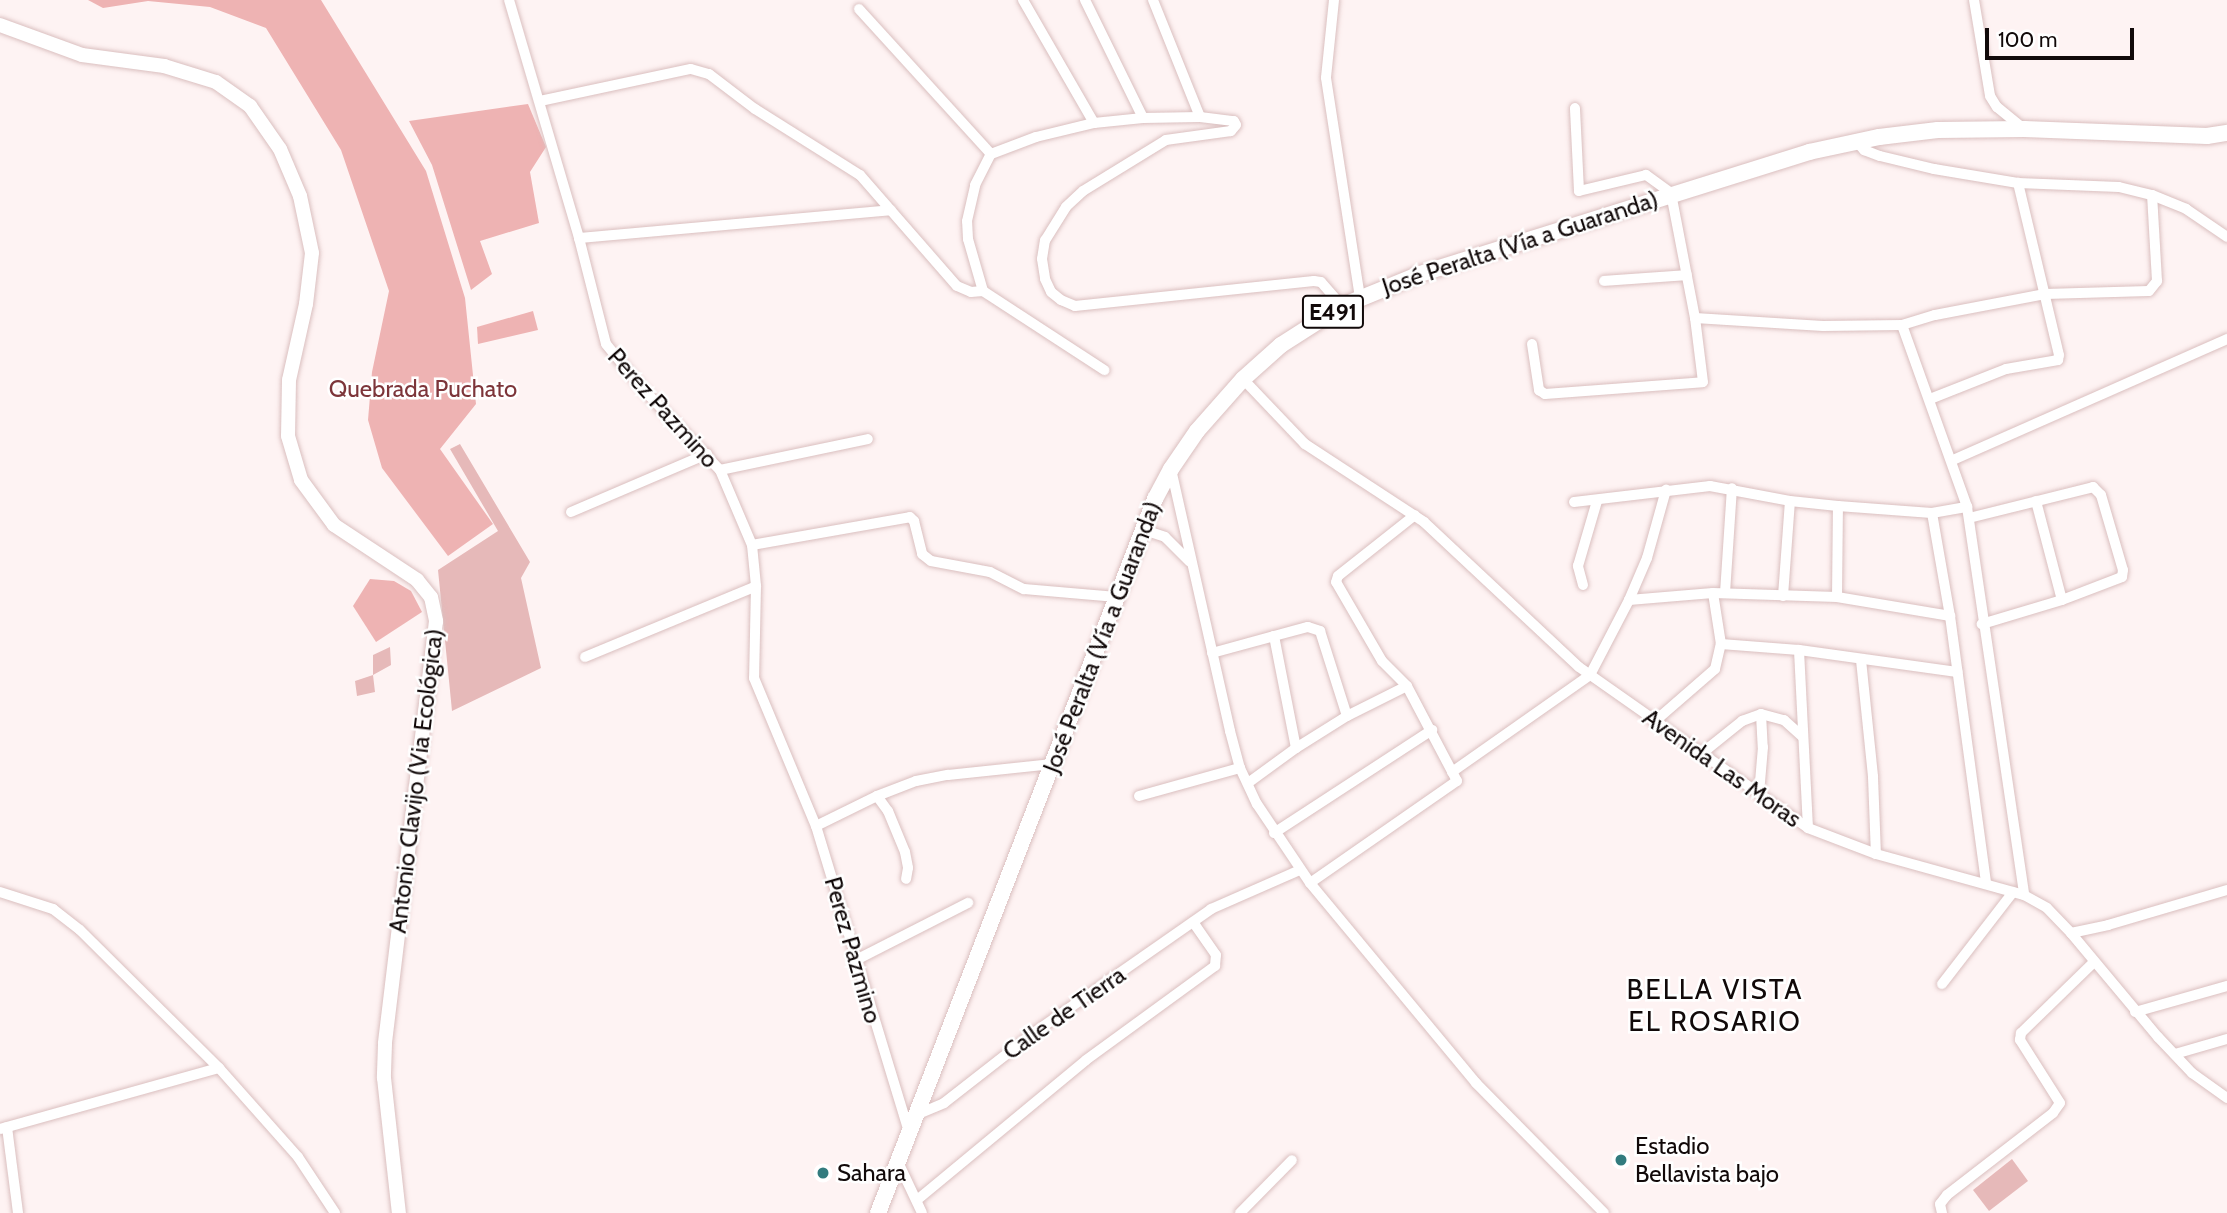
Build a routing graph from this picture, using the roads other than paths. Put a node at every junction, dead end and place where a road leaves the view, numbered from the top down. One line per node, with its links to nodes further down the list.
1 (509, 0): 9 (street, Perez Pazmino)
2 (1023, 0): 13 (street)
3 (1085, 0): 12 (street)
4 (1153, 0): 11 (street)
5 (1334, 0): 28 (street)
6 (1974, 0): 14 (street)
7 (859, 9): 17 (street)
8 (0, 25): 121 (main road, Antonio Clavijo (Via Ecológica))
9 (540, 101): 21 (street); 23 (street, Perez Pazmino)
10 (1575, 108): 19 (street)
11 (1200, 117): 12 (street); 29 (street)
12 (1143, 118): 13 (street)
13 (1094, 122): 17 (street)
14 (2024, 129): 15 (highway, José Peralta (Vía a Guaranda) / E491); 16 (highway, José Peralta (Vía a Guaranda) / E491)
15 (2227, 133)
16 (1857, 142): 18 (street); 19 (highway, José Peralta (Vía a Guaranda) / E491)
17 (991, 154): 26 (street)
18 (2018, 183): 20 (street); 27 (street)
19 (1671, 193): 24 (street); 28 (highway, José Peralta (Vía a Guaranda) / E491)
20 (2152, 195): 22 (street); 27 (street)
21 (891, 210): 23 (street); 26 (street)
22 (2227, 237)
23 (579, 238): 38 (street, Perez Pazmino)
24 (1687, 275): 25 (street); 30 (street)
25 (1604, 281)
26 (983, 291): 34 (street)
27 (2045, 294): 31 (street); 36 (street)
28 (1360, 297): 29 (highway, José Peralta (Vía a Guaranda) / E491)
29 (1342, 306): 35 (highway, José Peralta (Vía a Guaranda) / E491)
30 (1695, 318): 31 (street); 33 (street)
31 (1902, 325): 36 (street)
32 (2227, 339): 39 (street)
33 (1532, 344)
34 (1104, 370)
35 (1242, 379): 40 (highway, José Peralta (Vía a Guaranda) / E491); 52 (street, Avenida Las Moras)
36 (1930, 399): 39 (street)
37 (868, 439): 41 (street)
38 (707, 454): 41 (street, Perez Pazmino); 49 (street)
39 (1952, 460): 50 (street)
40 (1171, 469): 53 (highway, José Peralta (Vía a Guaranda) / E491); 55 (street)
41 (720, 470): 54 (street, Perez Pazmino)
42 (1732, 488): 43 (street); 45 (street); 59 (street)
43 (1666, 491): 44 (street); 63 (street)
44 (1597, 501): 47 (street); 56 (street)
45 (1790, 501): 48 (street); 60 (street)
46 (2036, 501): 50 (street); 64 (street); 64 (street)
47 (1574, 502)
48 (1838, 506): 51 (street); 62 (street)
49 (570, 512)
50 (1968, 512): 51 (street); 66 (street)
51 (1932, 513): 65 (street)
52 (1415, 515): 74 (street, Avenida Las Moras); 75 (street)
53 (1141, 529): 55 (street); 61 (highway, José Peralta (Vía a Guaranda) / E491)
54 (752, 545): 57 (street, Perez Pazmino); 61 (street)
55 (1190, 562): 70 (street)
56 (1583, 584)
57 (756, 586): 71 (street); 90 (street, Perez Pazmino)
58 (1713, 593): 59 (street); 63 (street); 68 (street)
59 (1725, 593): 60 (street)
60 (1783, 596): 62 (street)
61 (1117, 597): 83 (highway, José Peralta (Vía a Guaranda) / E491)
62 (1837, 597): 65 (street)
63 (1629, 600): 74 (street)
64 (2062, 600): 66 (street)
65 (1950, 616): 73 (street)
66 (1982, 624): 100 (street)
67 (1274, 636): 70 (street); 77 (street); 81 (street)
68 (1721, 643): 69 (street); 78 (street)
69 (1799, 650): 72 (street); 80 (street)
70 (1213, 653): 84 (street)
71 (584, 657)
72 (1861, 660): 73 (street); 93 (street)
73 (1957, 672): 97 (street)
74 (1590, 675): 78 (street, Avenida Las Moras); 85 (street)
75 (1407, 686): 77 (street); 79 (street)
76 (1761, 714): 80 (street); 82 (street); 87 (street)
77 (1347, 716): 81 (street)
78 (1654, 722): 82 (street, Avenida Las Moras)
79 (1432, 730): 85 (street); 92 (street)
80 (1803, 737): 91 (street)
81 (1296, 748): 86 (street)
82 (1701, 754): 87 (street, Avenida Las Moras)
83 (1052, 764): 88 (street); 113 (highway, José Peralta (Vía a Guaranda) / E491)
84 (1240, 768): 86 (street); 89 (street)
85 (1452, 772): 96 (street)
86 (1248, 783): 92 (street)
87 (1759, 794): 91 (street, Avenida Las Moras)
88 (877, 796): 90 (street); 95 (street)
89 (1139, 796)
90 (816, 826): 104 (street, Perez Pazmino)
91 (1808, 828): 93 (street, Avenida Las Moras)
92 (1274, 833): 94 (street)
93 (1876, 854): 97 (street, Avenida Las Moras)
94 (1300, 870): 96 (street); 102 (street, Calle de Tierra)
95 (906, 879)
96 (1310, 883): 125 (street)
97 (1986, 883): 100 (street, Avenida Las Moras)
98 (2227, 890): 103 (street)
99 (0, 892): 111 (street)
100 (2018, 894): 103 (street, Avenida Las Moras); 106 (street)
101 (968, 904): 104 (street)
102 (1193, 922): 113 (street, Calle de Tierra); 118 (street)
103 (2071, 933): 105 (street, Avenida Las Moras)
104 (856, 960): 115 (street, Perez Pazmino)
105 (2094, 962): 108 (street, Avenida Las Moras); 126 (street)
106 (1942, 984)
107 (2227, 986): 108 (street)
108 (2135, 1012): 110 (street, Avenida Las Moras)
109 (2227, 1039): 110 (street)
110 (2175, 1054): 112 (street, Avenida Las Moras)
111 (219, 1068): 114 (street); 120 (street)
112 (2227, 1097)
113 (916, 1115): 115 (highway, José Peralta (Vía a Guaranda) / E491)
114 (4, 1128): 119 (street)
115 (909, 1133): 117 (highway, José Peralta (Vía a Guaranda) / E491)
116 (1292, 1160): 124 (street)
117 (898, 1162): 118 (street); 122 (highway, José Peralta (Vía a Guaranda) / E491)
118 (917, 1200): 123 (street)
119 (18, 1213)
120 (335, 1213)
121 (399, 1213)
122 (878, 1213)
123 (922, 1213)
124 (1240, 1213)
125 (1604, 1213)
126 (1942, 1213)

